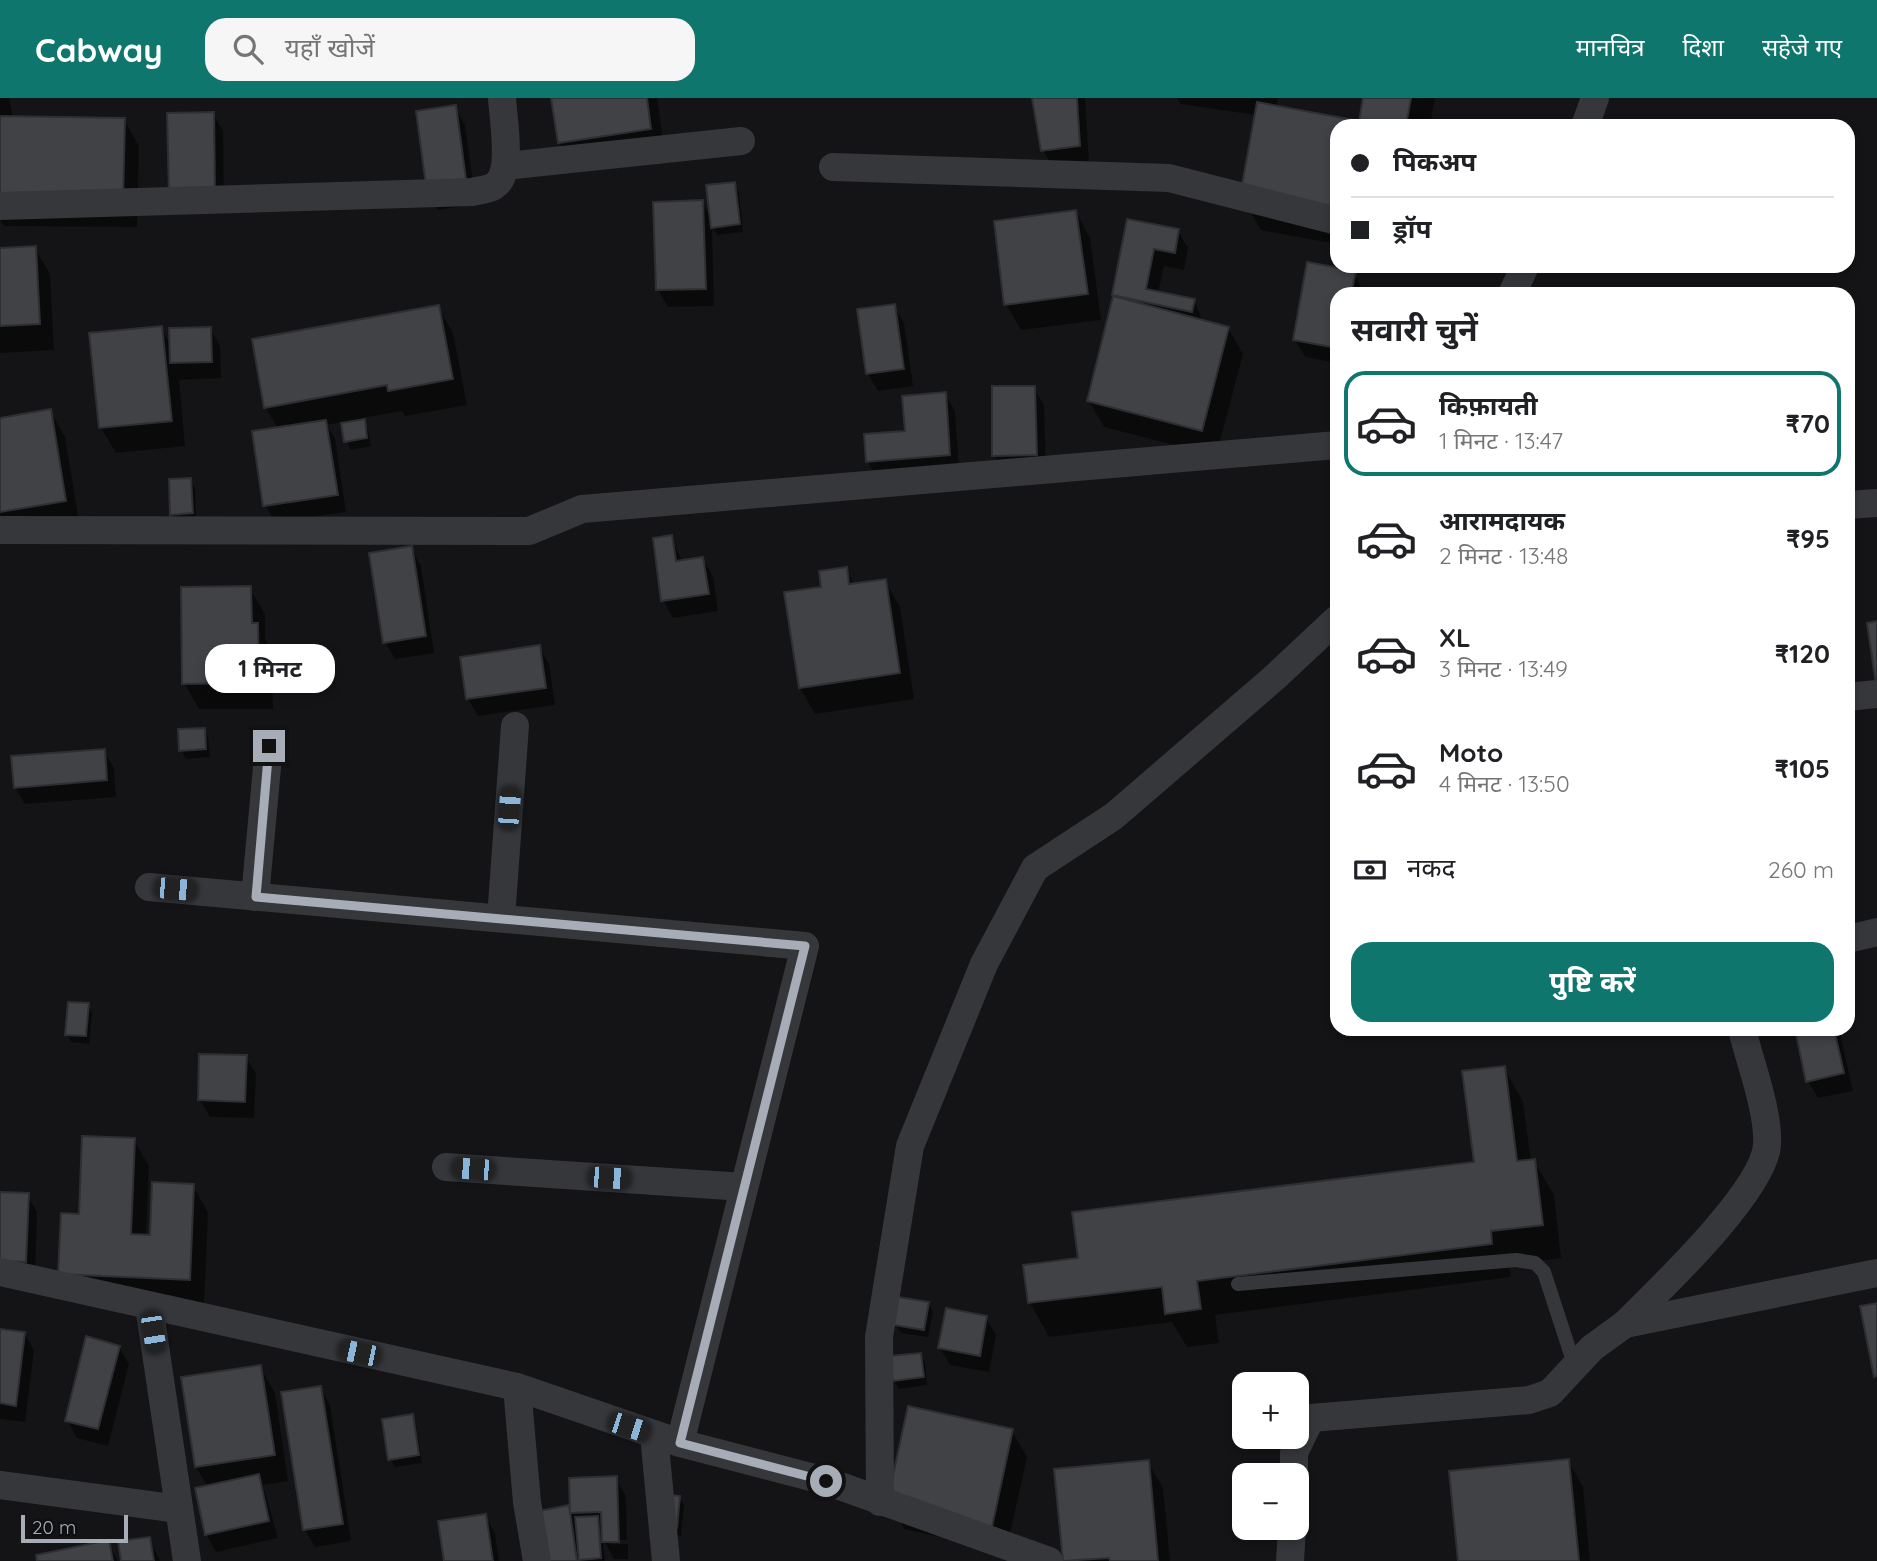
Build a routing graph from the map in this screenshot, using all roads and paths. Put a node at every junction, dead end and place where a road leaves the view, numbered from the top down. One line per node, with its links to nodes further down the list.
1 (502, 98): 5 (street)
2 (1595, 98): 3 (street)
3 (1588, 119)
4 (741, 141): 5 (street)
5 (506, 166): 7 (street)
6 (833, 167): 8 (street)
7 (0, 206)
8 (1330, 219)
9 (1330, 446): 12 (street)
10 (1877, 503): 11 (street)
11 (1855, 505)
12 (0, 530)
13 (1330, 626): 36 (street)
14 (1877, 694): 15 (street)
15 (1855, 696)
16 (515, 726): 20 (street)
17 (269, 746): 19 (street)
18 (149, 887): 19 (street)
19 (256, 897): 20 (street)
20 (501, 918): 25 (street)
21 (1877, 932): 22 (street)
22 (1855, 937)
23 (1744, 1036): 30 (street)
24 (446, 1167): 25 (street)
25 (744, 1187): 33 (street)
26 (0, 1272): 29 (street)
27 (1877, 1273): 30 (street)
28 (1238, 1284): 31 (lane)
29 (149, 1306): 32 (street); 37 (street)
30 (1625, 1324): 31 (street)
31 (1574, 1367): 34 (street)
32 (517, 1387): 33 (street); 40 (street)
33 (675, 1441): 36 (street); 41 (street)
34 (1294, 1463)
35 (0, 1485): 37 (street)
36 (880, 1502): 42 (street)
37 (179, 1509): 39 (street)
38 (1292, 1540): 43 (street)
39 (187, 1561)
40 (537, 1561)
41 (666, 1561)
42 (1049, 1561)
43 (1290, 1561)

